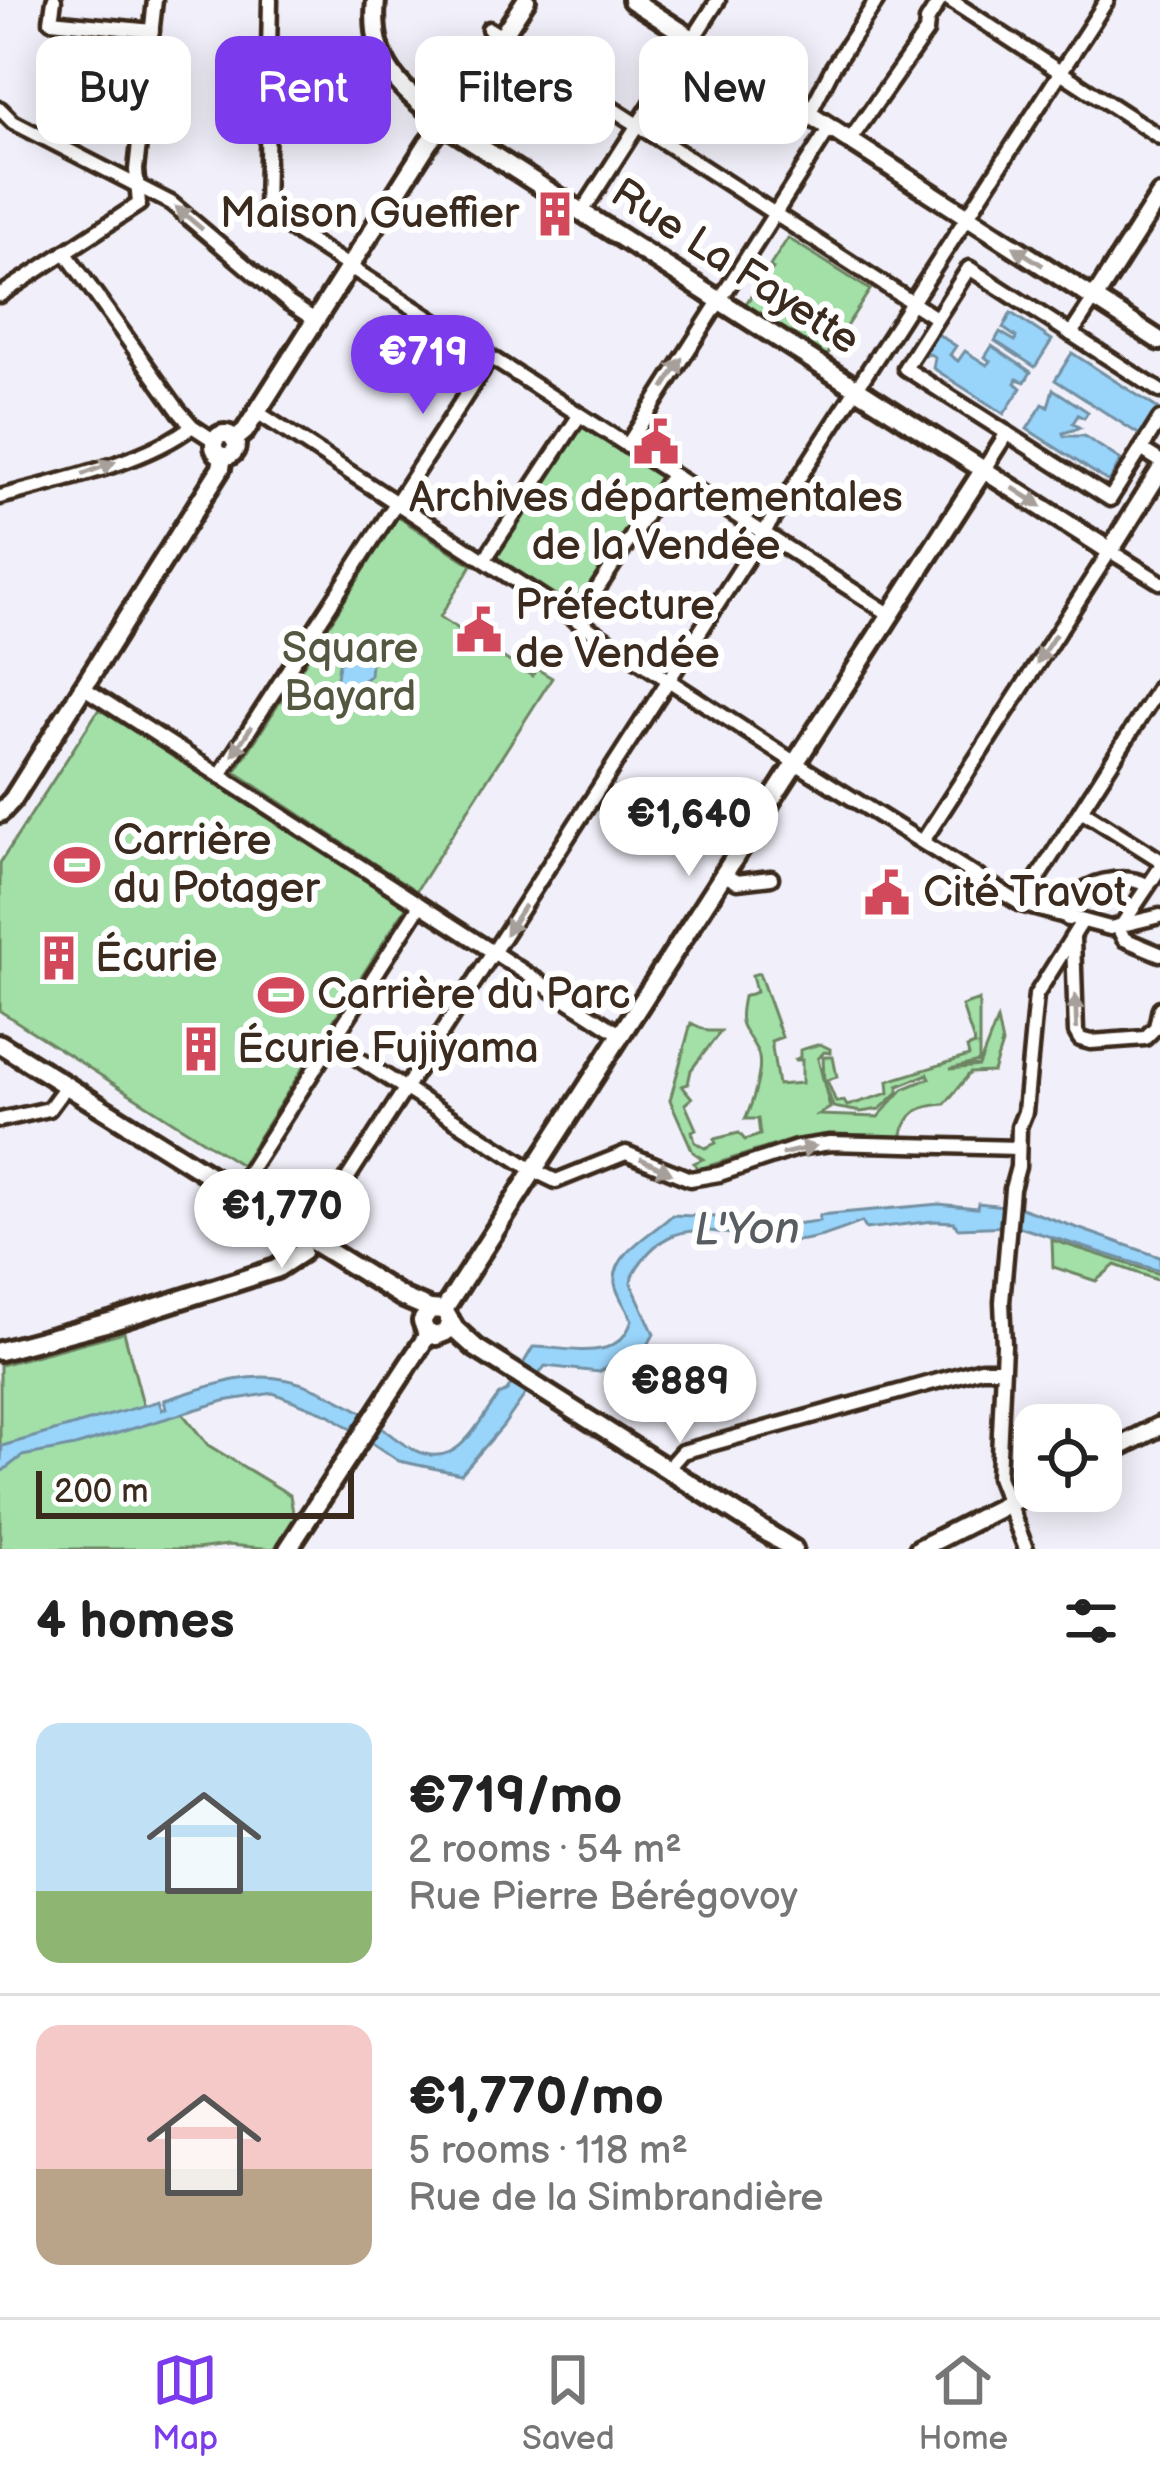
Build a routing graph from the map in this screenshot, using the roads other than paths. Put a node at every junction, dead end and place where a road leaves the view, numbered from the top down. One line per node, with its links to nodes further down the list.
1 (54, 0): 12 (street)
2 (155, 0): 12 (street)
3 (270, 0): 34 (street)
4 (376, 0): 18 (street, Rue La Fayette)
5 (526, 0): 13 (street)
6 (632, 0): 14 (street)
7 (718, 0): 15 (street)
8 (877, 0): 19 (street)
9 (940, 0): 25 (street)
10 (950, 0): 16 (street)
11 (1107, 0): 16 (street)
12 (152, 31): 28 (street)
13 (496, 34): 21 (street)
14 (688, 36)
15 (695, 36)
16 (1061, 71): 24 (street); 32 (street)
17 (0, 109): 20 (street)
18 (415, 110)
19 (808, 114): 22 (street)
20 (13, 122): 23 (street); 28 (street)
21 (638, 125): 30 (street); 31 (street)
22 (830, 127): 25 (street); 31 (street)
23 (0, 131)
24 (1160, 137)
25 (850, 140): 32 (street)
26 (432, 144): 34 (street)
27 (468, 144): 30 (street, Rue La Fayette)
28 (140, 185): 33 (street); 39 (street, one-way to 28)
29 (1160, 195): 36 (street)
30 (582, 212): 37 (street, Rue La Fayette)
31 (775, 214): 37 (street); 38 (street)
32 (967, 216): 36 (street, one-way to 32); 38 (street)
33 (65, 253): 35 (street); 49 (street)
34 (341, 263): 39 (street); 43 (street)
35 (0, 295)
36 (1094, 298): 41 (street); 42 (street)
37 (719, 300): 44 (street, Rue La Fayette); 52 (street, one-way to 37)
38 (912, 302): 40 (street); 44 (street)
39 (307, 315): 46 (street)
40 (936, 318): 41 (street); 50 (street)
41 (1071, 334): 45 (street)
42 (1160, 341)
43 (490, 358): 47 (street); 59 (street)
44 (858, 388): 55 (street, Rue La Fayette); 60 (street)
45 (1160, 391)
46 (257, 412): 51 (street); 59 (street)
47 (579, 416): 52 (street); 62 (street)
48 (1160, 419): 53 (street)
49 (192, 427): 51 (street); 58 (street, one-way to 49)
50 (1007, 433): 53 (street); 55 (street)
51 (224, 446): 67 (street)
52 (627, 446): 57 (street)
53 (1141, 448): 54 (street)
54 (1160, 461)
55 (983, 469): 61 (street, Rue La Fayette, one-way to 61); 64 (street)
56 (1160, 471): 61 (street)
57 (672, 475): 60 (street); 65 (street)
58 (0, 497)
59 (396, 501): 62 (street); 71 (street, one-way to 71)
60 (763, 534): 64 (street); 66 (street)
61 (1110, 551): 63 (street); 75 (street, one-way to 75)
62 (485, 559): 65 (street)
63 (1160, 582)
64 (890, 615): 69 (street)
65 (578, 620): 66 (street)
66 (669, 681): 69 (street); 86 (street, one-way to 86)
67 (80, 686): 70 (street); 71 (street)
68 (1160, 686): 73 (street)
69 (794, 762): 75 (street); 77 (street)
70 (25, 775): 72 (street); 74 (street)
71 (220, 775): 81 (street)
72 (0, 800)
73 (1081, 810): 76 (street); 80 (street)
74 (0, 814)
75 (923, 841): 80 (street)
76 (1160, 864): 79 (street)
77 (723, 874): 78 (street); 91 (street)
78 (771, 878)
79 (1146, 885): 83 (street); 84 (street)
80 (1021, 904): 83 (street)
81 (420, 905): 86 (street); 92 (street)
82 (1160, 916): 84 (street)
83 (1075, 921): 84 (street); 85 (street)
84 (1119, 929): 87 (street)
85 (1073, 936): 88 (street); 89 (street)
86 (494, 952): 91 (street); 95 (street)
87 (1160, 953)
88 (1060, 958): 89 (street); 97 (street)
89 (1075, 967): 90 (street, one-way to 89)
90 (1160, 1008)
91 (620, 1034): 98 (street)
92 (332, 1042): 95 (street); 99 (street)
93 (0, 1044): 94 (street)
94 (66, 1086): 96 (street); 99 (street)
95 (406, 1090): 98 (street); 100 (street)
96 (0, 1120)
97 (1018, 1148): 98 (street, one-way to 97); 103 (street)
98 (533, 1170): 101 (street)
99 (235, 1193): 100 (street)
100 (303, 1242): 101 (street); 102 (street)
101 (436, 1322): 106 (street); 109 (street)
102 (0, 1351)
103 (1002, 1370): 106 (street); 108 (street)
104 (1160, 1426): 105 (street)
105 (1122, 1445)
106 (667, 1469): 110 (street)
107 (1014, 1501): 108 (street)
108 (1010, 1503): 111 (street); 112 (street)
109 (288, 1549)
110 (793, 1549)
111 (919, 1549)
112 (1026, 1549)

